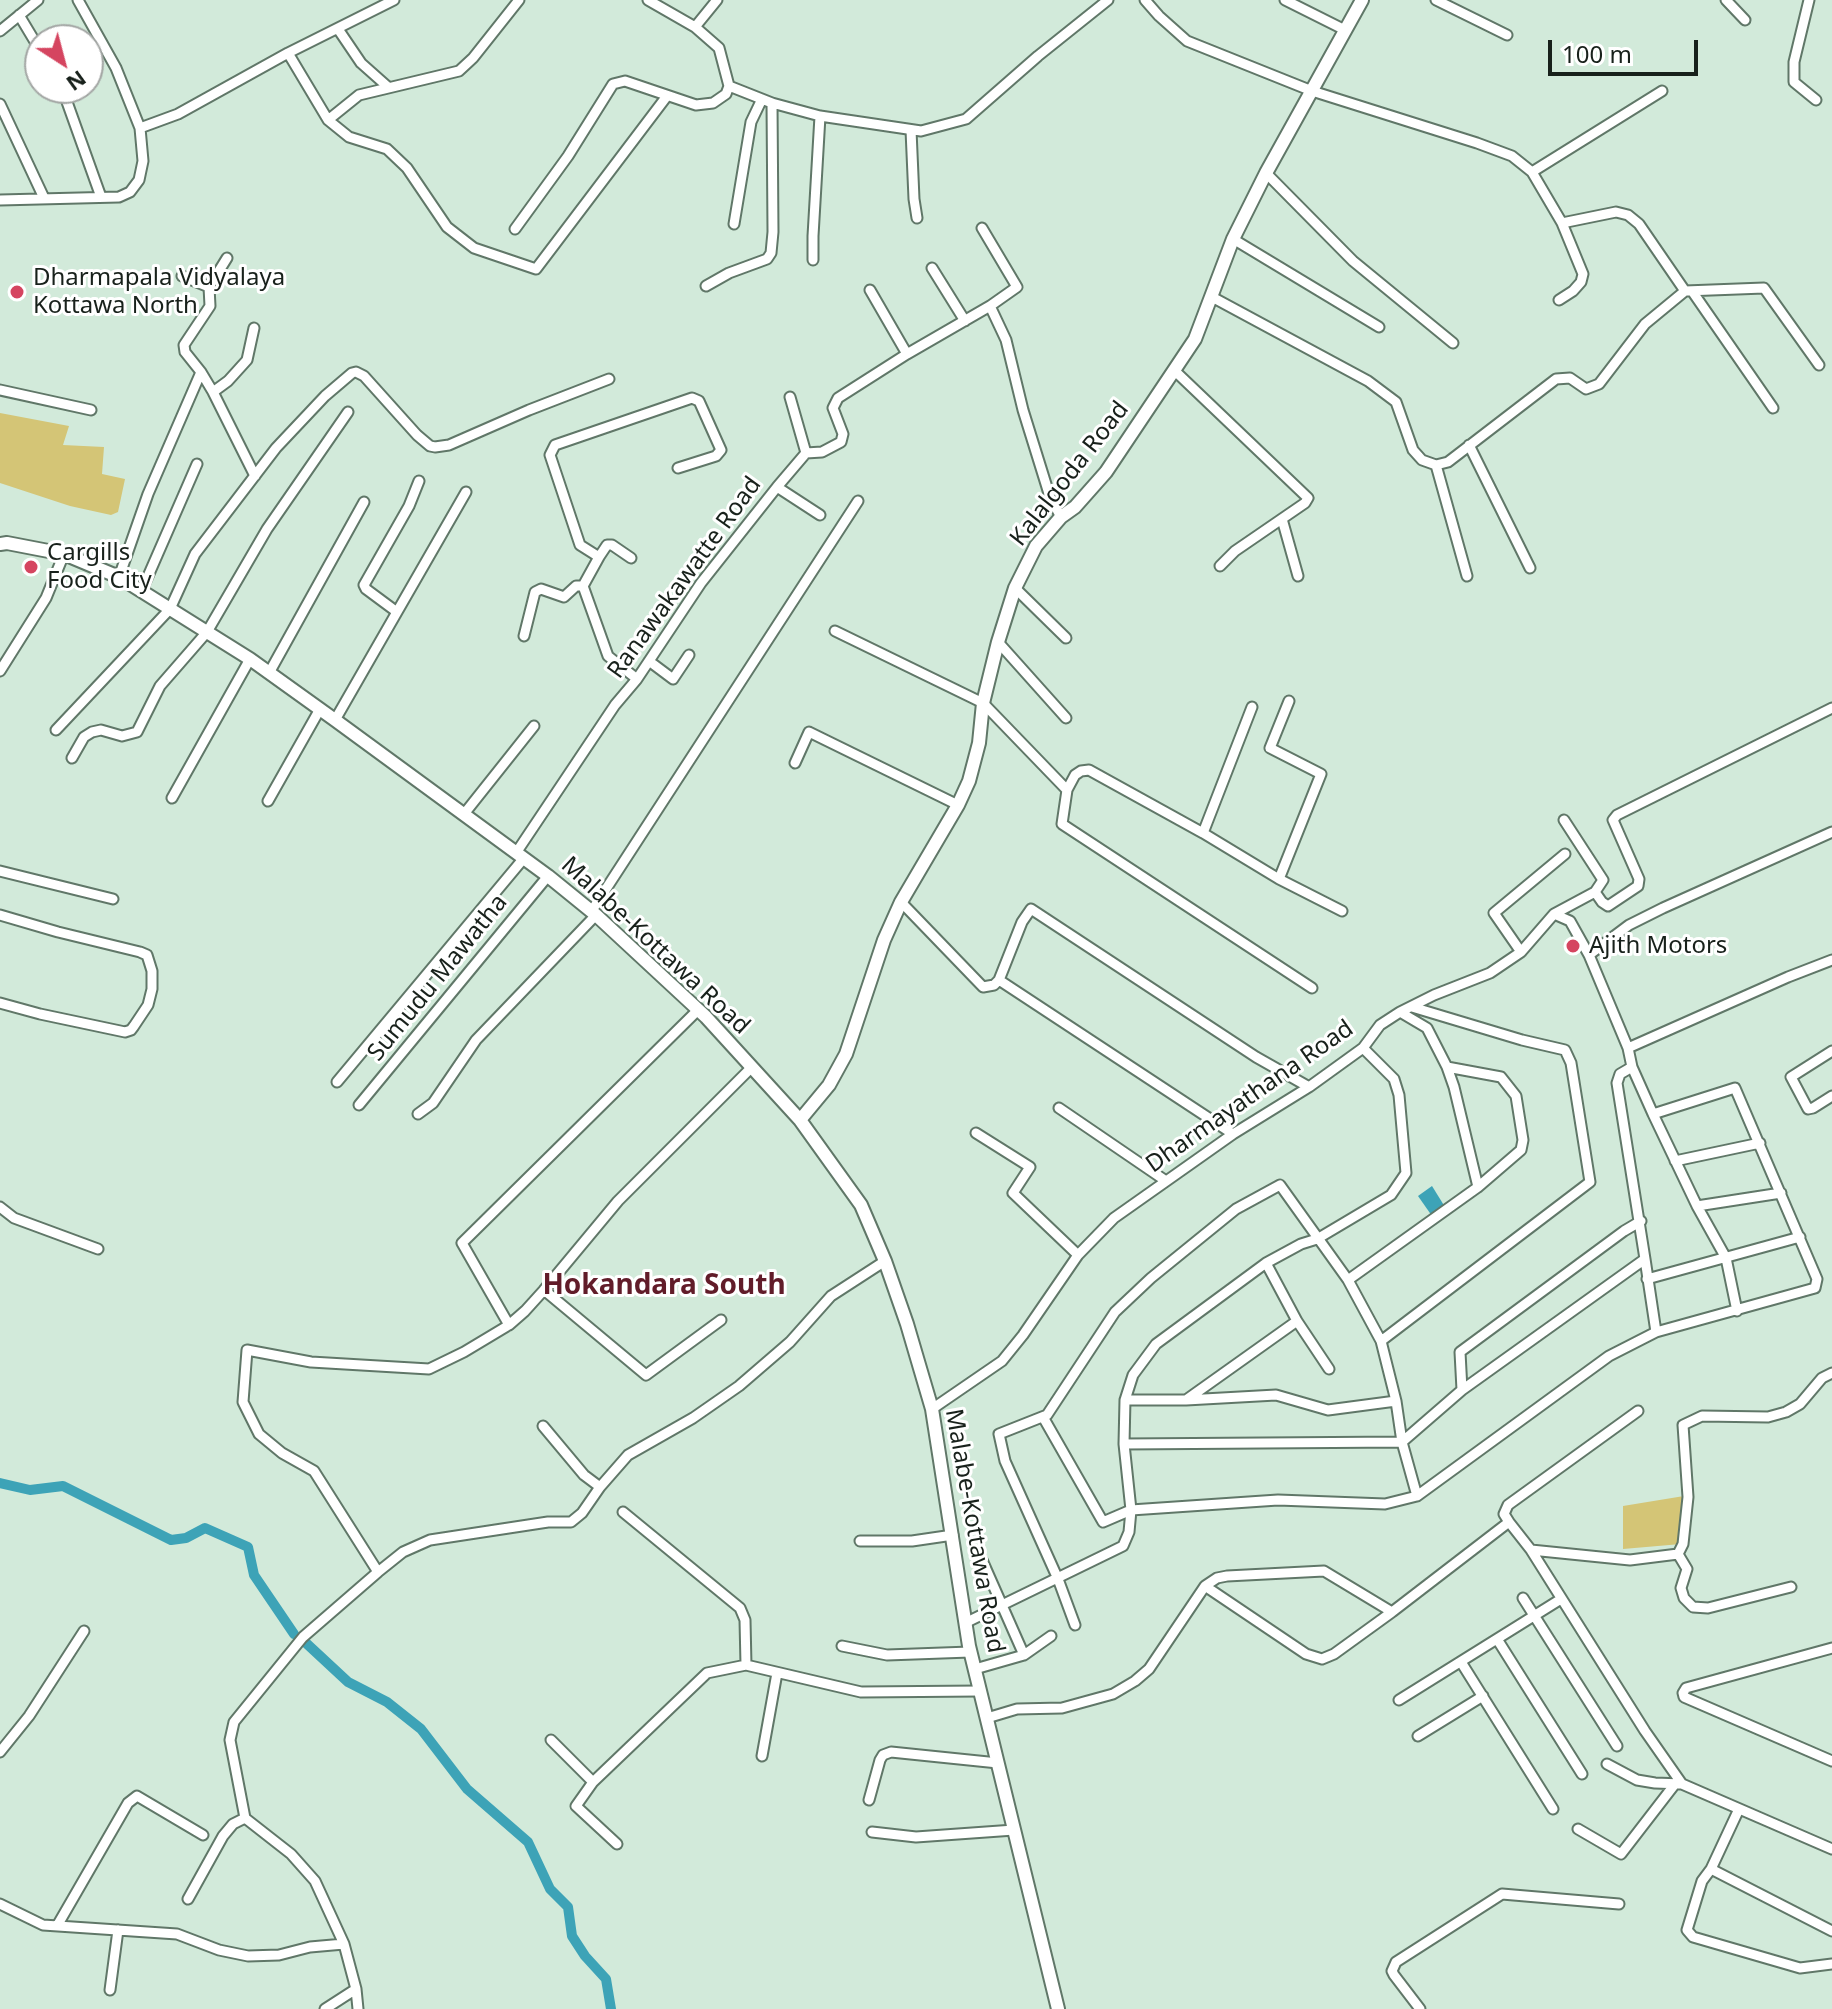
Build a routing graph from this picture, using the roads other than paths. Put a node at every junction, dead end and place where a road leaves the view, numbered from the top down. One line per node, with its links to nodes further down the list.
1 (38, 0): 15 (street)
2 (78, 0): 35 (street)
3 (394, 0): 14 (street)
4 (519, 0): 25 (street)
5 (648, 0): 18 (street)
6 (717, 0): 18 (street)
7 (1108, 0): 36 (street)
8 (1145, 0): 26 (street)
9 (1285, 0): 20 (street)
10 (1362, 0): 20 (main road, Kalalgoda Road)
11 (1436, 0): 22 (street)
12 (1726, 0): 16 (street)
13 (1809, 0): 29 (street)
14 (375, 4): 19 (street)
15 (19, 15): 17 (street); 21 (street)
16 (1745, 20)
17 (24, 24)
18 (695, 27): 24 (street)
19 (338, 29): 23 (street); 25 (street)
20 (1345, 30): 26 (main road, Kalalgoda Road)
21 (0, 31)
22 (1507, 35)
23 (288, 53): 34 (street); 35 (street)
24 (729, 86): 28 (street); 30 (street)
25 (388, 87): 34 (street)
26 (1312, 91): 37 (street); 38 (main road, Kalalgoda Road)
27 (1662, 91): 37 (street)
28 (667, 96): 34 (street); 46 (street)
29 (1816, 100)
30 (767, 101): 33 (street); 44 (street); 52 (street)
31 (0, 104): 40 (street)
32 (68, 104): 39 (street)
33 (820, 116): 36 (street); 49 (street)
34 (328, 120)
35 (140, 128): 39 (street)
36 (911, 130): 42 (street)
37 (1532, 172): 43 (street)
38 (1266, 173): 47 (main road, Kalalgoda Road); 62 (street)
39 (101, 197): 40 (street)
40 (44, 198): 41 (street)
41 (0, 200)
42 (917, 218)
43 (1562, 223): 55 (street); 57 (street)
44 (734, 224)
45 (982, 228): 58 (street, Ranawakawatte Road)
46 (515, 229)
47 (1233, 239): 56 (main road, Kalalgoda Road); 60 (street)
48 (227, 258): 53 (street)
49 (813, 260)
50 (932, 268): 59 (street)
51 (182, 276): 53 (street)
52 (706, 286)
53 (209, 287): 66 (street)
54 (870, 290): 63 (street)
55 (1688, 291): 64 (street); 71 (street); 74 (street)
56 (1212, 297): 65 (main road, Kalalgoda Road); 77 (street)
57 (1559, 300)
58 (990, 306): 59 (street, Ranawakawatte Road); 86 (street)
59 (965, 321): 63 (street, Ranawakawatte Road)
60 (1379, 327)
61 (254, 328): 69 (street)
62 (1453, 343)
63 (907, 354): 75 (street, Ranawakawatte Road)
64 (1819, 365)
65 (1175, 371): 86 (main road, Kalalgoda Road); 87 (street)
66 (201, 372): 69 (street); 96 (street)
67 (609, 379): 79 (street)
68 (0, 390): 72 (street)
69 (213, 392): 79 (street)
70 (790, 397): 75 (street)
71 (1773, 408)
72 (91, 410)
73 (348, 412): 103 (street)
74 (1469, 445): 77 (street); 93 (street)
75 (806, 453): 81 (street, Ranawakawatte Road)
76 (197, 464): 99 (street)
77 (1436, 465): 95 (street)
78 (678, 468): 90 (street)
79 (255, 476): 100 (street)
80 (419, 481): 101 (street)
81 (777, 487): 85 (street); 109 (street, Ranawakawatte Road)
82 (466, 492): 101 (street)
83 (858, 501): 141 (street)
84 (364, 502): 111 (street)
85 (820, 515)
86 (1061, 517): 98 (main road, Kalalgoda Road)
87 (1282, 519): 92 (street); 94 (street)
88 (2, 542): 89 (main road, Malabe-Kottawa Road)
89 (64, 554): 96 (main road, Malabe-Kottawa Road); 110 (street)
90 (599, 557): 91 (street); 97 (street)
91 (631, 558)
92 (1220, 566)
93 (1530, 568)
94 (1298, 576)
95 (1467, 576)
96 (119, 577): 99 (main road, Malabe-Kottawa Road)
97 (583, 586): 104 (street); 112 (street)
98 (1015, 588): 105 (street); 106 (main road, Kalalgoda Road)
99 (142, 590): 100 (main road, Malabe-Kottawa Road)
100 (170, 609): 103 (main road, Malabe-Kottawa Road); 121 (street)
101 (397, 612): 119 (street)
102 (835, 631): 114 (street)
103 (207, 632): 108 (main road, Malabe-Kottawa Road); 122 (street)
104 (524, 636)
105 (1066, 638)
106 (998, 642): 114 (main road, Kalalgoda Road); 118 (street)
107 (689, 655): 109 (street)
108 (250, 659): 111 (main road, Malabe-Kottawa Road); 125 (street)
109 (649, 661): 112 (street, Ranawakawatte Road)
110 (0, 671)
111 (269, 673): 117 (main road, Malabe-Kottawa Road)
112 (637, 679): 133 (street, Ranawakawatte Road)
113 (1289, 701): 136 (street)
114 (983, 703): 124 (street); 127 (main road, Kalalgoda Road)
115 (1252, 707): 131 (street)
116 (1832, 708): 137 (street)
117 (320, 709): 119 (main road, Malabe-Kottawa Road); 126 (street)
118 (1066, 718)
119 (335, 720): 128 (main road, Malabe-Kottawa Road)
120 (534, 726): 128 (street)
121 (56, 730)
122 (72, 758)
123 (795, 763): 127 (street)
124 (1067, 790): 131 (street); 148 (street)
125 (172, 798)
126 (268, 801)
127 (958, 805): 139 (main road, Kalalgoda Road)
128 (464, 814): 133 (main road, Malabe-Kottawa Road)
129 (1564, 820): 137 (street)
130 (1832, 832): 145 (street)
131 (1203, 833): 136 (street)
132 (1565, 854): 144 (street)
133 (520, 856): 135 (main road, Malabe-Kottawa Road); 159 (street, Ranawakawatte Road)
134 (0, 871): 138 (street)
135 (548, 876): 141 (main road, Malabe-Kottawa Road); 162 (street, Sumudu Mawatha)
136 (1279, 879): 140 (street)
137 (1595, 892): 142 (street)
138 (113, 899)
139 (901, 902): 147 (street); 166 (main road, Kalalgoda Road)
140 (1342, 911)
141 (594, 914): 151 (main road, Malabe-Kottawa Road); 164 (street)
142 (1554, 914): 144 (street, Dharmayathana Road); 145 (street)
143 (0, 915): 149 (street)
144 (1521, 952): 150 (street, Dharmayathana Road)
145 (1589, 955): 154 (street)
146 (1832, 960): 154 (street)
147 (999, 980): 160 (street); 168 (street)
148 (1312, 988)
149 (0, 1003)
150 (1412, 1007): 152 (street, Dharmayathana Road); 193 (street)
151 (699, 1009): 156 (main road, Malabe-Kottawa Road); 191 (street)
152 (1400, 1012): 153 (street, Dharmayathana Road); 157 (street)
153 (1363, 1048): 160 (street, Dharmayathana Road); 178 (street)
154 (1628, 1048): 158 (street)
155 (1832, 1051): 161 (street)
156 (752, 1067): 166 (main road, Malabe-Kottawa Road); 187 (street)
157 (1447, 1067): 172 (street); 172 (street)
158 (1632, 1067): 165 (street); 176 (street)
159 (337, 1082)
160 (1309, 1087): 168 (street, Dharmayathana Road)
161 (1832, 1096)
162 (359, 1105)
163 (1059, 1108): 171 (street)
164 (418, 1114)
165 (1653, 1114): 169 (street); 170 (street)
166 (800, 1120): 183 (main road, Malabe-Kottawa Road)
167 (976, 1133): 180 (street)
168 (1233, 1134): 171 (street, Dharmayathana Road)
169 (1760, 1143): 170 (street); 173 (street)
170 (1675, 1161): 174 (street)
171 (1166, 1181): 180 (street, Dharmayathana Road)
172 (1478, 1187): 186 (street)
173 (1781, 1193): 174 (street); 177 (street)
174 (1697, 1206): 181 (street)
175 (0, 1207): 179 (street)
176 (1641, 1221): 182 (street); 196 (street)
177 (1800, 1237): 181 (street); 188 (street)
178 (1317, 1239): 184 (street); 186 (street); 202 (street)
179 (98, 1249)
180 (1078, 1255): 200 (street, Dharmayathana Road)
181 (1726, 1258): 185 (street); 188 (street)
182 (1645, 1259): 185 (street); 196 (street)
183 (885, 1261): 200 (main road, Malabe-Kottawa Road); 206 (street)
184 (1266, 1263): 190 (street); 197 (street)
185 (1647, 1279): 192 (street)
186 (1348, 1280): 193 (street)
187 (544, 1290): 189 (street); 191 (street)
188 (1737, 1311): 192 (street)
189 (721, 1320)
190 (1297, 1321): 194 (street); 198 (street)
191 (509, 1325): 216 (street)
192 (1656, 1332): 207 (street)
193 (1381, 1341): 199 (street)
194 (1329, 1369)
195 (1832, 1373): 214 (street)
196 (1462, 1390): 204 (street)
197 (1125, 1400): 198 (street); 205 (street)
198 (1186, 1400): 199 (street)
199 (1396, 1401): 204 (street)
200 (932, 1409): 211 (main road, Malabe-Kottawa Road)
201 (1638, 1411): 210 (street)
202 (1043, 1417): 208 (street); 217 (street)
203 (543, 1426): 206 (street)
204 (1402, 1442): 205 (street); 207 (street)
205 (1124, 1444): 208 (street)
206 (600, 1487): 216 (street)
207 (1417, 1496): 208 (street)
208 (1131, 1510): 217 (street)
209 (623, 1512): 235 (street)
210 (1509, 1522): 213 (street); 223 (street)
211 (953, 1535): 212 (street); 225 (main road, Malabe-Kottawa Road)
212 (860, 1541)
213 (1531, 1550): 214 (street); 221 (street)
214 (1678, 1554): 219 (street)
215 (982, 1560): 222 (street)
216 (378, 1572): 256 (street)
217 (1058, 1579): 222 (street); 226 (street)
218 (1205, 1586): 223 (street); 223 (street); 241 (street)
219 (1791, 1587)
220 (1523, 1598): 224 (street)
221 (1561, 1599): 224 (street); 252 (street)
222 (1002, 1605): 225 (street); 233 (street)
223 (1392, 1612)
224 (1534, 1616): 229 (street); 244 (street)
225 (967, 1622): 232 (main road, Malabe-Kottawa Road)
226 (1075, 1625)
227 (84, 1631): 245 (street)
228 (1051, 1636): 233 (street)
229 (1497, 1639): 234 (street); 250 (street)
230 (842, 1646): 232 (street)
231 (1832, 1648): 247 (street)
232 (970, 1652): 236 (main road, Malabe-Kottawa Road)
233 (1024, 1655): 236 (street)
234 (1461, 1662): 239 (street); 240 (street)
235 (746, 1665): 237 (street); 251 (street)
236 (975, 1669): 238 (main road, Malabe-Kottawa Road)
237 (777, 1673): 238 (street); 246 (street)
238 (980, 1691): 241 (main road, Malabe-Kottawa Road)
239 (1483, 1696): 242 (street); 254 (street)
240 (1399, 1700)
241 (987, 1718): 248 (main road, Malabe-Kottawa Road)
242 (1418, 1736)
243 (551, 1740): 251 (street)
244 (1617, 1746)
245 (0, 1752)
246 (762, 1756)
247 (1832, 1761)
248 (998, 1763): 253 (street); 258 (main road, Malabe-Kottawa Road)
249 (1607, 1764): 252 (street)
250 (1582, 1774)
251 (593, 1782): 261 (street)
252 (1679, 1784): 255 (street); 257 (street)
253 (869, 1800)
254 (1553, 1809)
255 (1739, 1809): 262 (street); 263 (street)
256 (245, 1818): 264 (street); 270 (street)
257 (1578, 1829)
258 (1014, 1830): 259 (street); 276 (main road, Malabe-Kottawa Road)
259 (872, 1832)
260 (203, 1835): 267 (street)
261 (617, 1844)
262 (1832, 1849)
263 (1711, 1869): 269 (street); 271 (street)
264 (188, 1899)
265 (0, 1904): 267 (street)
266 (1619, 1904): 277 (street)
267 (57, 1926): 268 (street)
268 (118, 1930): 270 (street); 273 (street)
269 (1832, 1931)
270 (344, 1944): 272 (street)
271 (1832, 1964)
272 (356, 1989): 274 (street); 275 (street)
273 (110, 1990)
274 (325, 2009)
275 (358, 2009)
276 (1058, 2009)
277 (1420, 2009)

